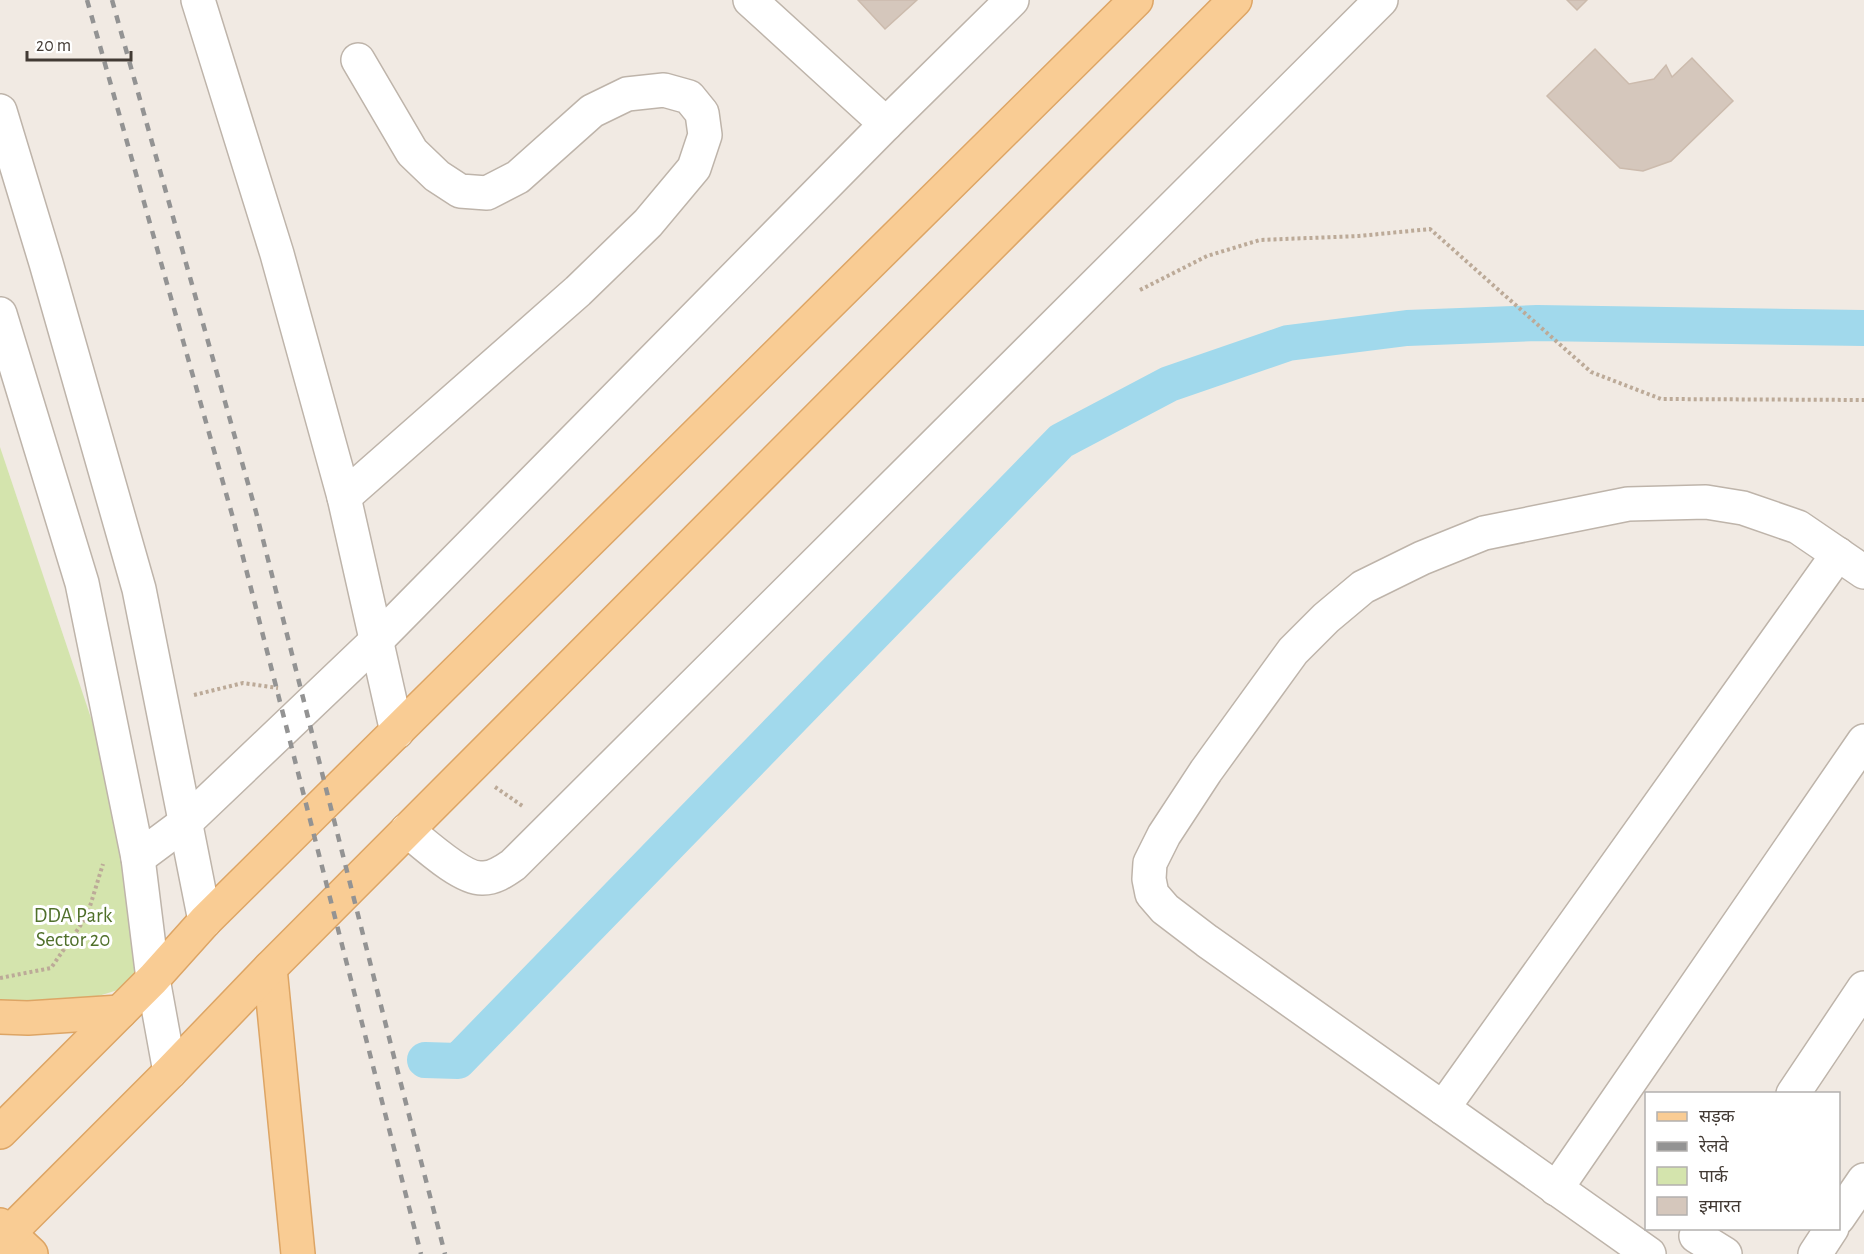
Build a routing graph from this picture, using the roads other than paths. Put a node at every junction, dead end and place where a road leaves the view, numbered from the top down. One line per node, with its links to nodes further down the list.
1 (198, 0): 11 (street)
2 (750, 0): 9 (street)
3 (1012, 0): 9 (street)
4 (1136, 0): 14 (main road)
5 (1236, 0): 17 (main road)
6 (1382, 0): 17 (street)
7 (358, 60): 11 (street)
8 (0, 111): 16 (street)
9 (886, 124): 13 (street)
10 (0, 314): 18 (street)
11 (344, 497): 13 (street)
12 (1851, 563): 27 (street); 27 (street)
13 (376, 641): 14 (street); 16 (street)
14 (397, 732): 19 (main road)
15 (1864, 741): 30 (street)
16 (185, 823): 18 (street); 19 (street)
17 (407, 830): 20 (main road)
18 (138, 858): 21 (street)
19 (206, 921): 21 (main road)
20 (270, 968): 25 (main road); 35 (main road)
21 (153, 979): 23 (main road); 25 (street)
22 (1864, 988): 26 (street)
23 (120, 1012): 24 (main road); 28 (main road)
24 (0, 1017)
25 (170, 1072): 33 (main road)
26 (1794, 1092)
27 (1443, 1108): 30 (street)
28 (0, 1132)
29 (1864, 1180): 31 (street)
30 (1556, 1189): 36 (street)
31 (1840, 1216)
32 (1831, 1230): 38 (street)
33 (10, 1239)
34 (1694, 1240): 37 (street)
35 (298, 1254)
36 (1649, 1254)
37 (1725, 1254)
38 (1815, 1254)

